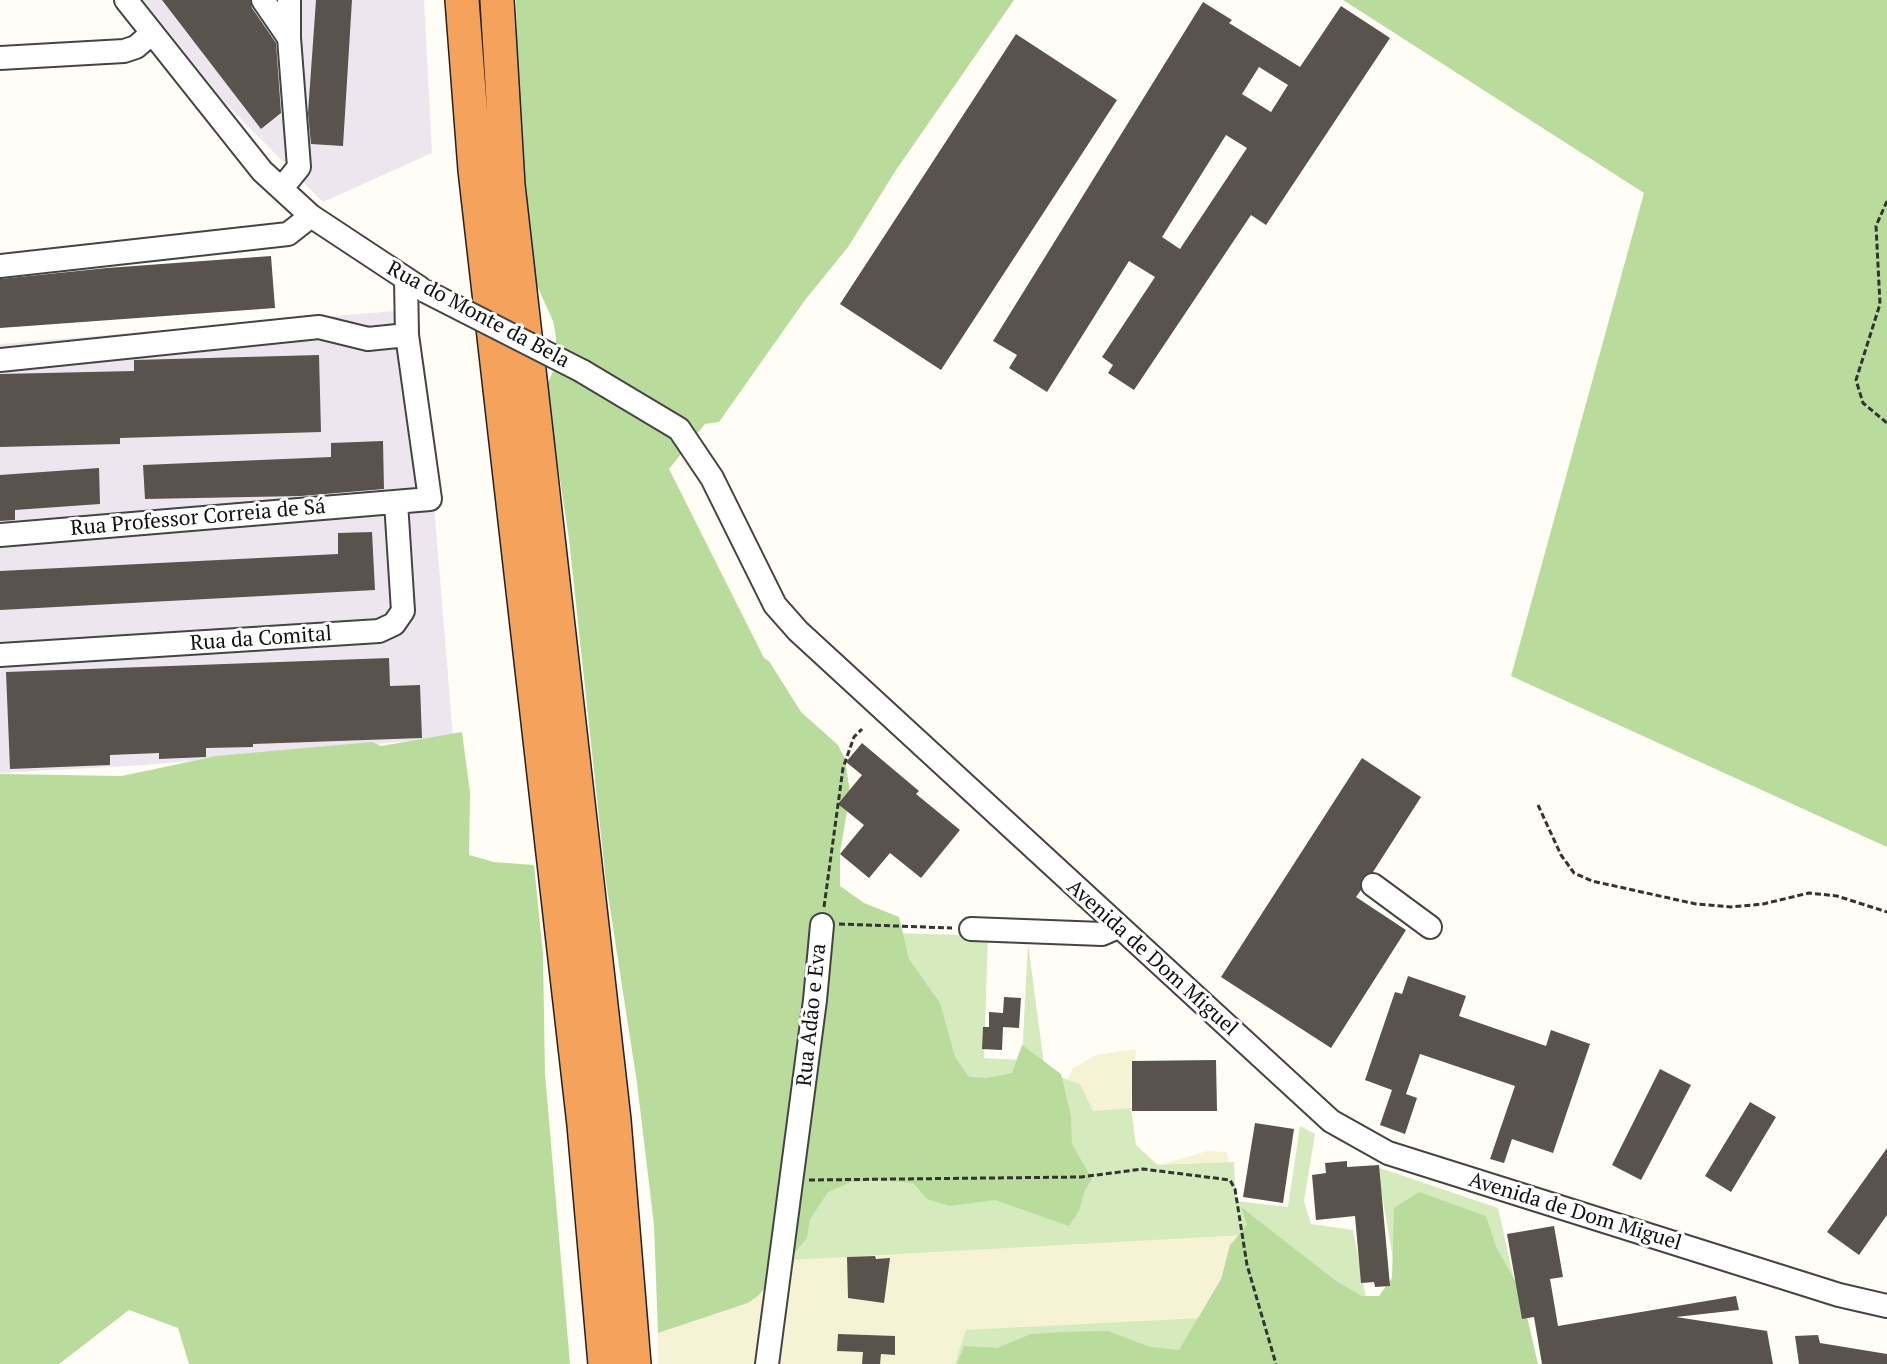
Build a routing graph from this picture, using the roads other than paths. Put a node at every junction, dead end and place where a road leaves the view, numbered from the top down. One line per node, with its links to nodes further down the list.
1 (126, 0): 6 (street, Rua do Monte da Bela)
2 (263, 0): 7 (street)
3 (289, 0): 7 (street)
4 (462, 0): 25 (highway)
5 (497, 0): 26 (highway)
6 (152, 33): 8 (street); 9 (street, Rua do Monte da Bela)
7 (289, 38): 9 (street)
8 (0, 58)
9 (282, 188): 10 (street, Rua do Monte da Bela)
10 (311, 216): 11 (street); 12 (street, Rua do Monte da Bela)
11 (0, 266)
12 (415, 286): 13 (street); 15 (street, Rua do Monte da Bela, bridge)
13 (407, 335): 14 (street); 16 (street, Rua Professor Correia de Sá)
14 (0, 360)
15 (582, 371): 21 (street, Avenida de Dom Miguel)
16 (396, 501): 17 (street, Rua Professor Correia de Sá); 18 (street, Rua da Comital)
17 (0, 535)
18 (0, 655)
19 (1373, 885): 22 (street)
20 (822, 926): 27 (street, Rua Adão e Eva)
21 (1118, 927): 23 (street); 24 (street, Avenida de Dom Miguel)
22 (1430, 927)
23 (971, 929)
24 (1887, 1306)
25 (605, 1364)
26 (634, 1364)
27 (767, 1364)

